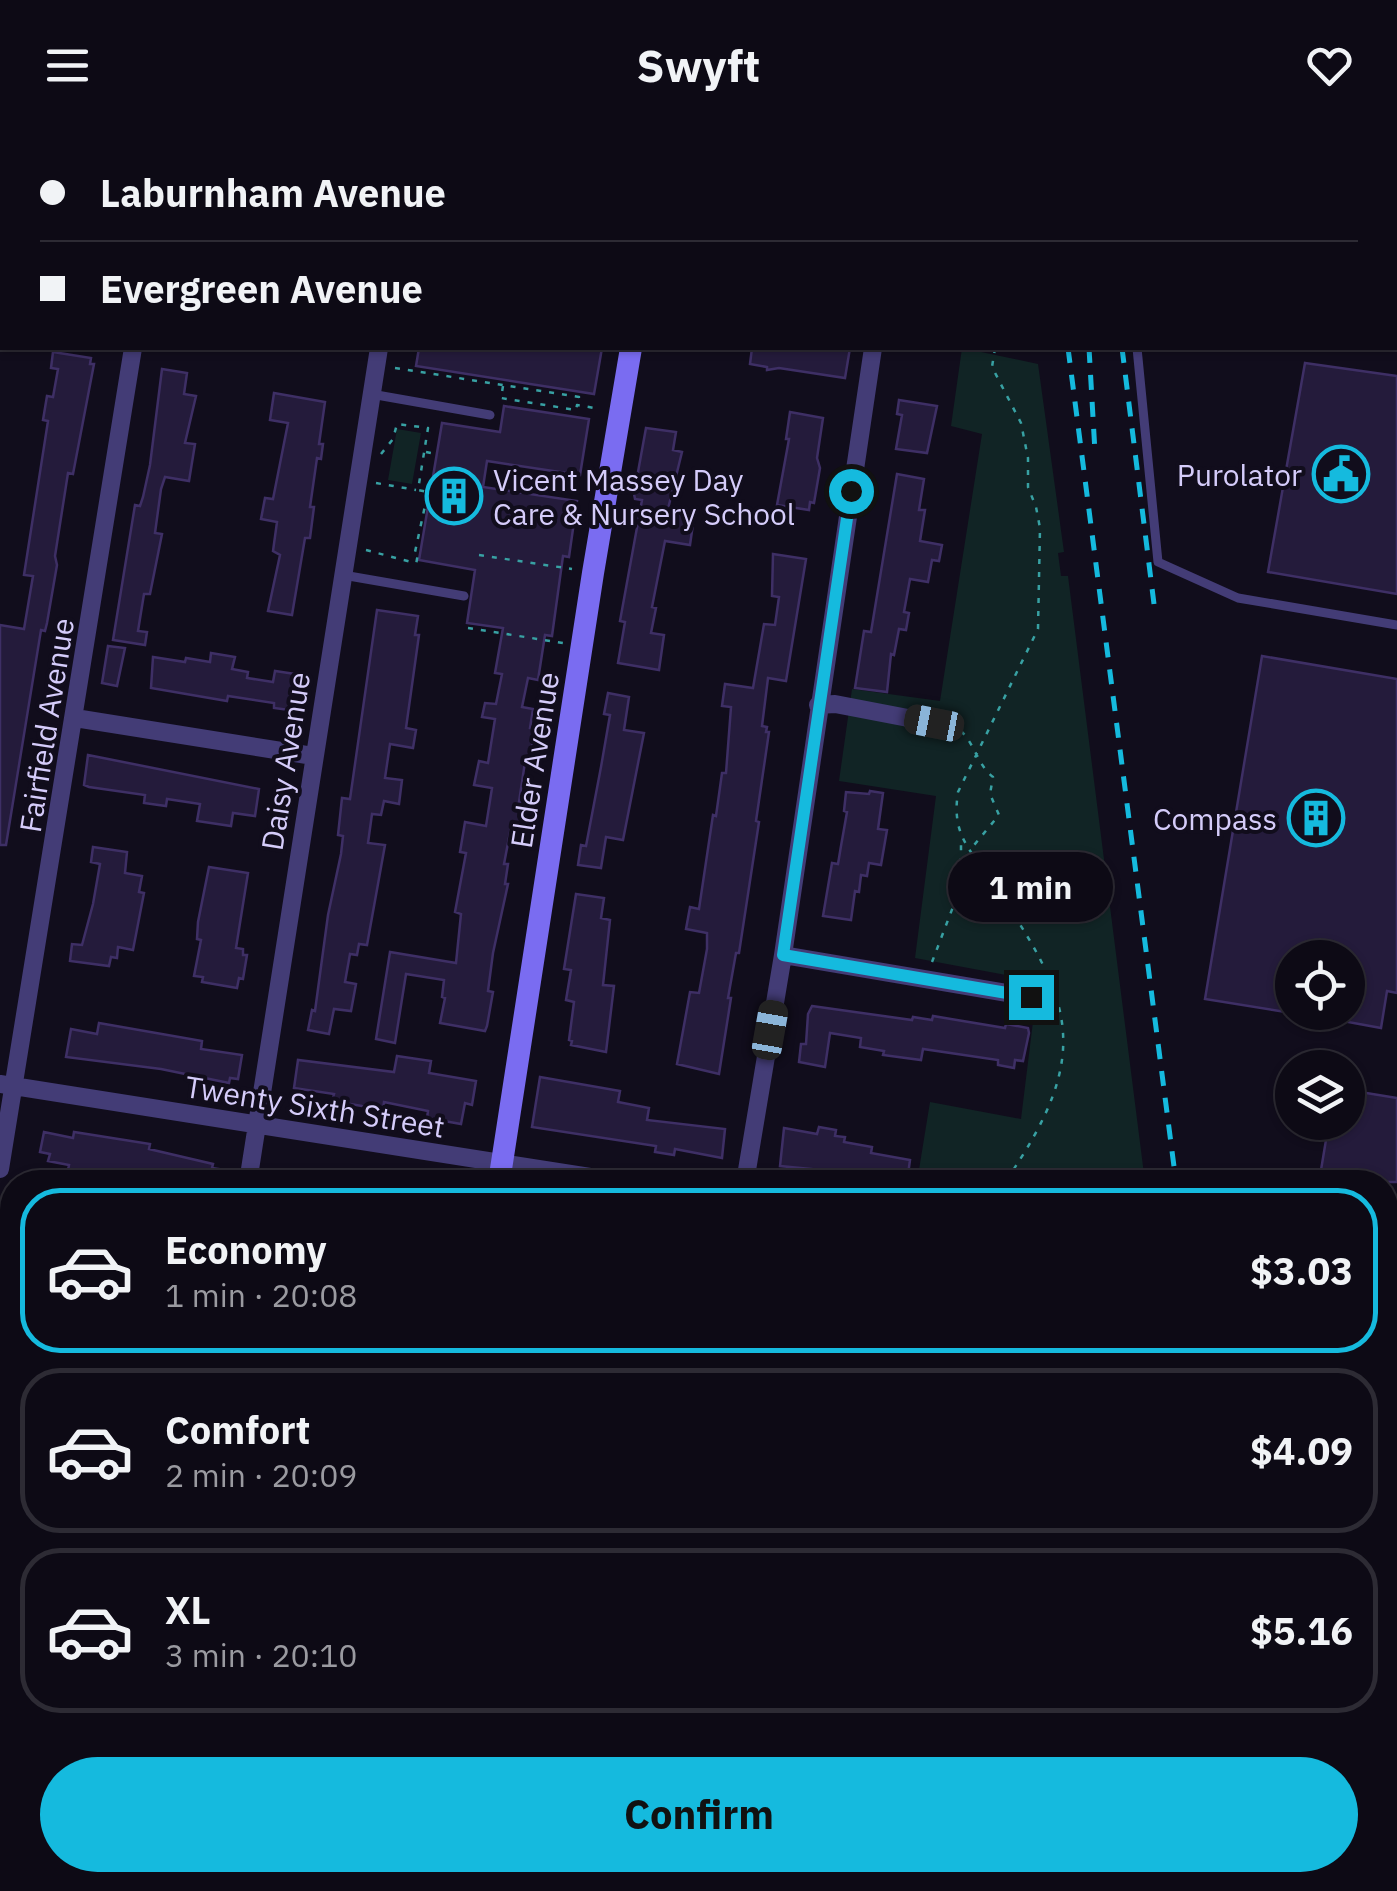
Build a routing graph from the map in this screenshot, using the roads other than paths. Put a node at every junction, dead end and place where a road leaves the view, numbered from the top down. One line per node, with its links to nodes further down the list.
1 (133, 350): 12 (street, Fairfield Avenue)
2 (379, 350): 6 (street, Daisy Avenue)
3 (631, 350): 22 (street, Elder Avenue)
4 (874, 350): 11 (street)
5 (1137, 350): 10 (lane)
6 (371, 394): 7 (lane); 8 (street, Daisy Avenue)
7 (490, 415)
8 (341, 575): 9 (lane); 14 (street, Daisy Avenue)
9 (464, 596)
10 (1397, 625)
11 (818, 706): 13 (street); 15 (street)
12 (75, 718): 14 (street); 17 (street, Fairfield Avenue)
13 (934, 723)
14 (313, 756): 18 (street, Daisy Avenue)
15 (783, 955): 16 (street); 23 (street)
16 (1031, 997)
17 (7, 1085): 18 (street, Twenty Sixth Street); 19 (street, Fairfield Avenue)
18 (257, 1125): 20 (street, Daisy Avenue); 21 (street, Twenty Sixth Street)
19 (0, 1169)
20 (250, 1170)
21 (487, 1170)
22 (502, 1170)
23 (747, 1170)

